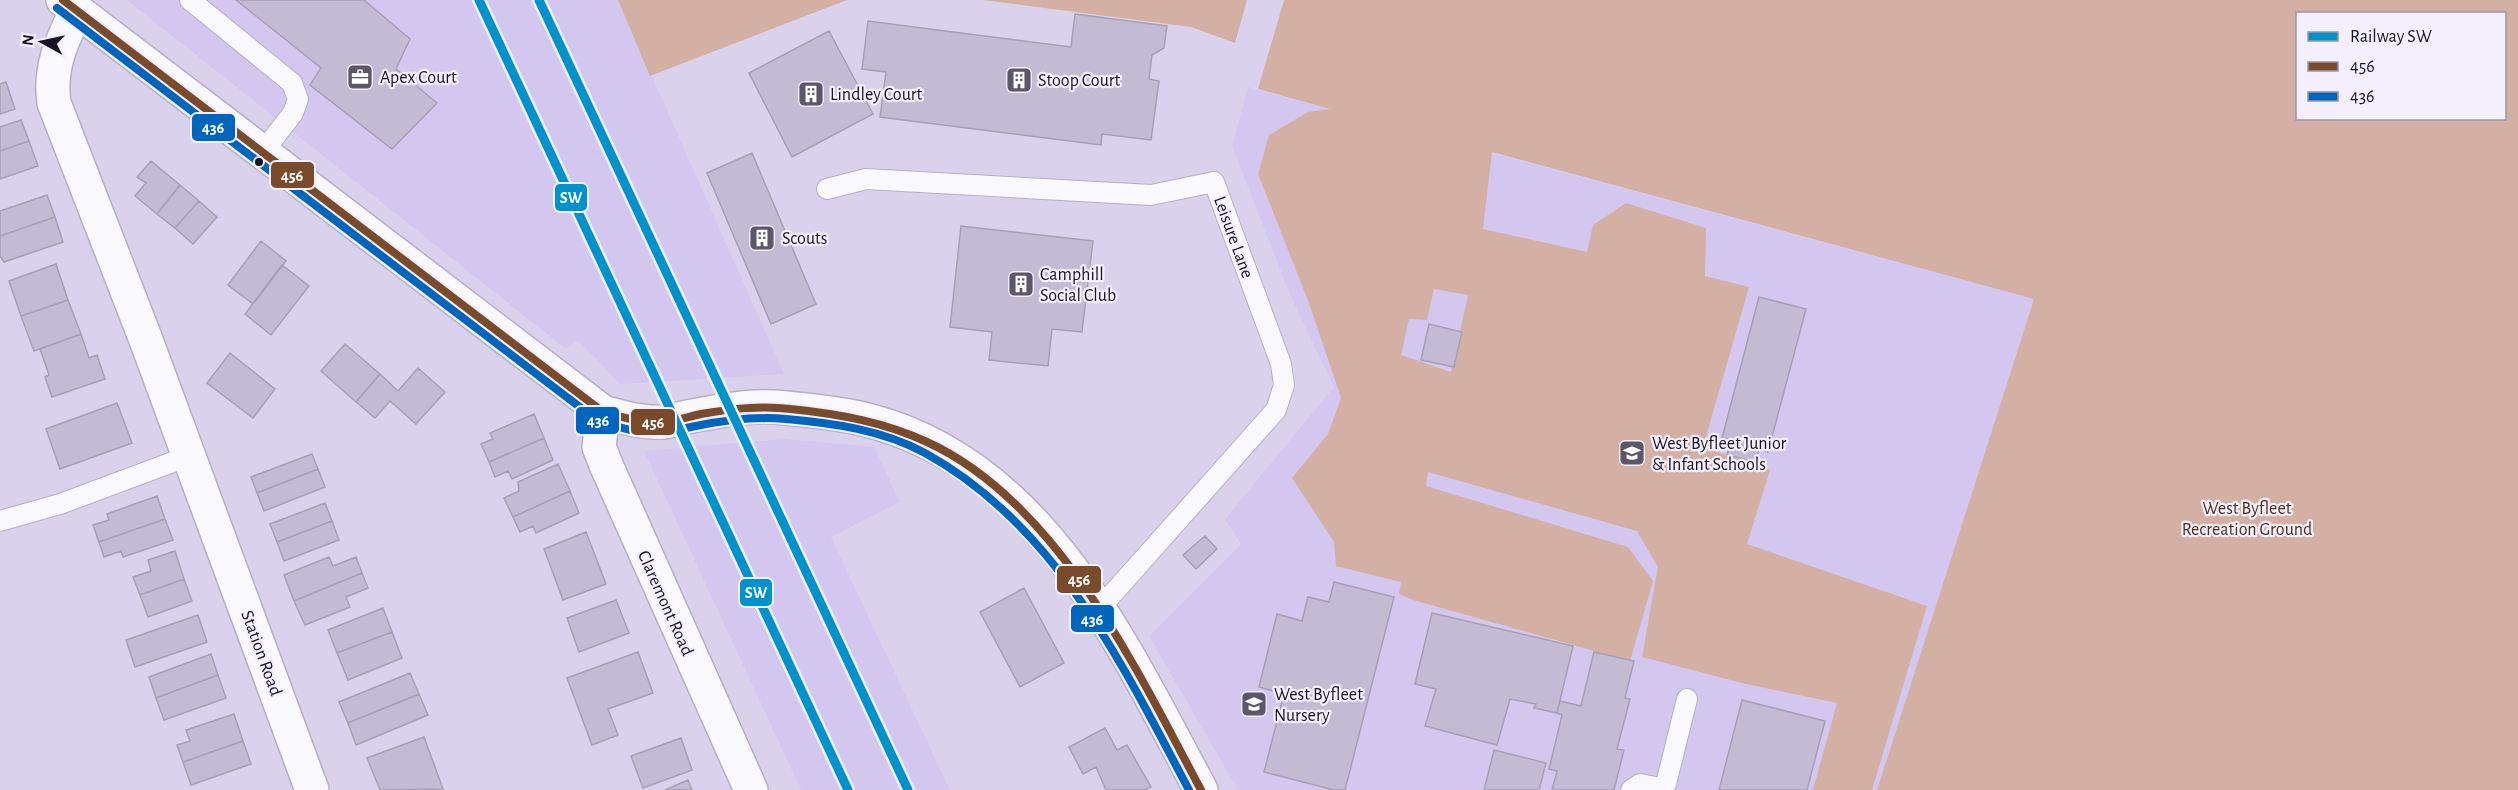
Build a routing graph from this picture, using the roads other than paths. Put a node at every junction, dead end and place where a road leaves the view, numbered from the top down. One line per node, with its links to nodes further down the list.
1 (190, 0): 3 (lane)
2 (70, 5): 3 (street); 6 (street, Station Road)
3 (262, 153): 5 (street)
4 (827, 189): 8 (lane, Leisure Lane)
5 (603, 412): 8 (street); 11 (street, Claremont Road)
6 (189, 456): 7 (lane); 10 (street, Station Road)
7 (0, 521)
8 (1100, 608): 12 (street)
9 (1687, 699): 13 (lane)
10 (312, 790)
11 (751, 790)
12 (1201, 790)
13 (1631, 790)

